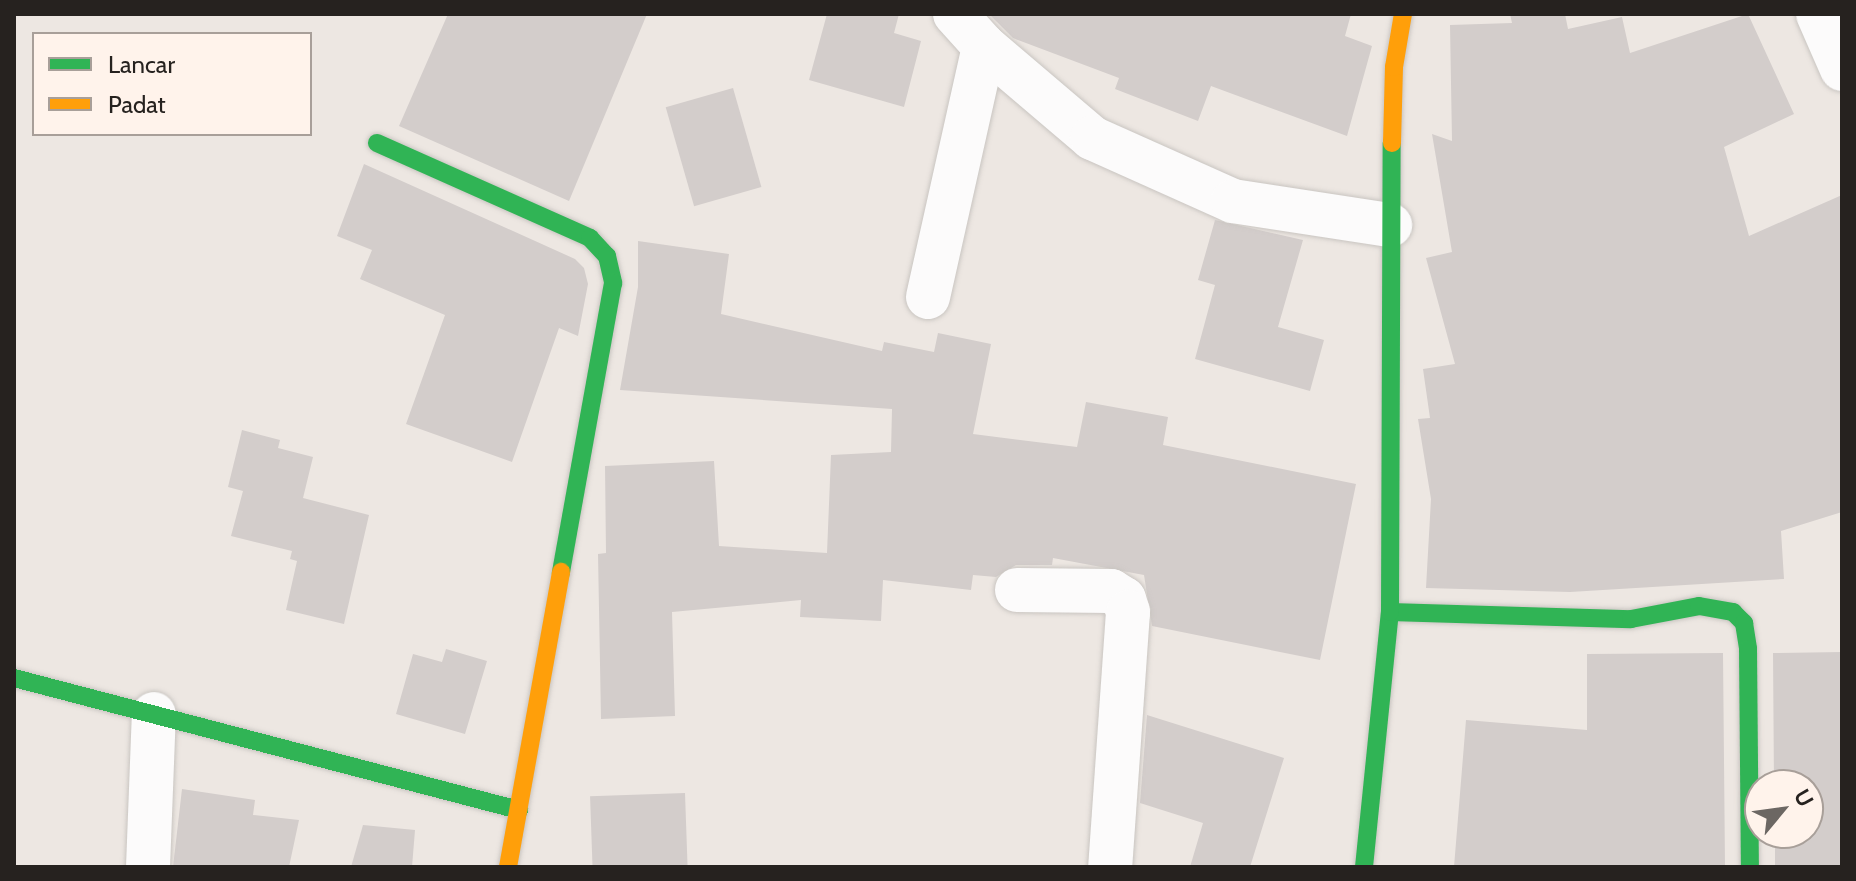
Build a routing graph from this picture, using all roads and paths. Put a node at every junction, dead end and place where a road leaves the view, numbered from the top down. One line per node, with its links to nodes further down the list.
1 (1403, 14): 6 (street)
2 (1818, 14): 4 (street)
3 (970, 30): 6 (street); 7 (street)
4 (1842, 69)
5 (377, 143): 12 (street)
6 (1390, 225): 9 (street)
7 (928, 297)
8 (1017, 590): 15 (street)
9 (1390, 612): 16 (street); 17 (street)
10 (14, 678): 11 (street)
11 (154, 714): 12 (street); 13 (street)
12 (519, 810): 14 (street)
13 (148, 867)
14 (508, 867)
15 (1110, 867)
16 (1364, 867)
17 (1750, 867)

